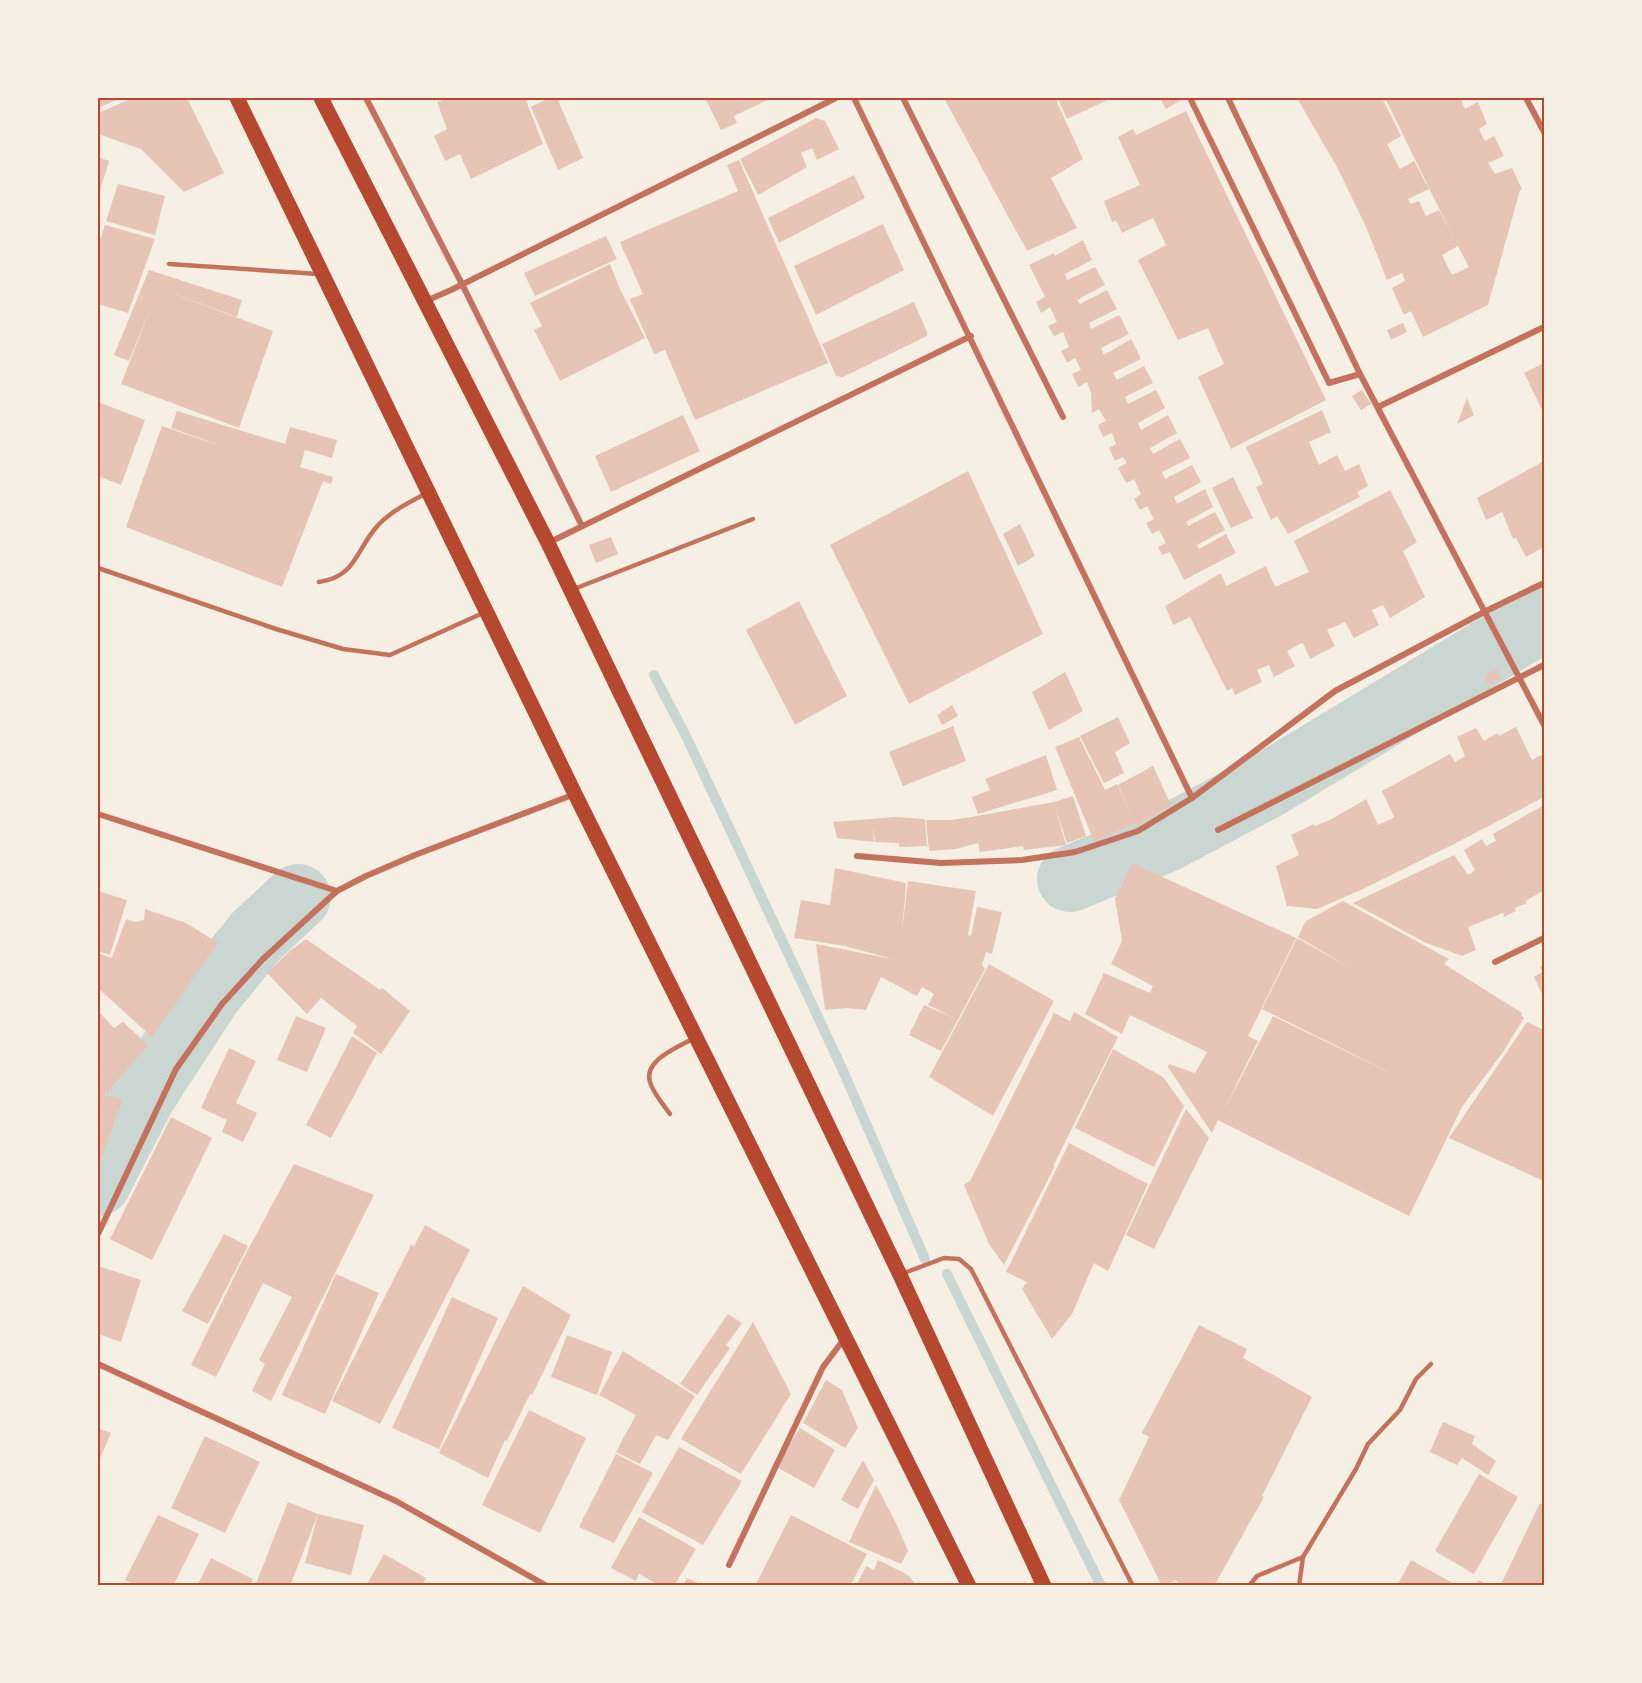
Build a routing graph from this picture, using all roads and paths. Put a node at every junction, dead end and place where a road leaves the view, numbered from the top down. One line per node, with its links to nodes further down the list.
1 (237, 98): 12 (main road)
2 (321, 98): 14 (main road)
3 (366, 98): 13 (street)
4 (836, 98): 13 (street)
5 (854, 98): 16 (street)
6 (903, 98): 19 (street)
7 (1190, 98): 17 (street)
8 (1228, 98): 17 (street)
9 (1526, 98): 10 (street)
10 (1545, 132)
11 (170, 264): 12 (lane)
12 (323, 274): 20 (main road)
13 (462, 284): 14 (street); 22 (street)
14 (426, 301): 23 (main road)
15 (1545, 327): 18 (street)
16 (970, 336): 22 (street); 34 (street)
17 (1360, 374): 18 (street)
18 (1378, 407): 28 (street)
19 (1063, 417)
20 (429, 491): 25 (lane); 29 (main road)
21 (753, 519): 27 (lane)
22 (582, 526): 23 (street)
23 (548, 543): 27 (main road)
24 (98, 568): 29 (lane)
25 (319, 582)
26 (1545, 583): 28 (street)
27 (570, 590): 44 (main road)
28 (1485, 611): 31 (street); 34 (street)
29 (487, 612): 33 (main road)
30 (1545, 665): 31 (street)
31 (1519, 678): 32 (street); 36 (street)
32 (1545, 725)
33 (575, 794): 38 (street); 41 (main road)
34 (1192, 798): 37 (street)
35 (98, 814): 38 (street)
36 (1218, 830)
37 (857, 856)
38 (337, 891): 43 (street)
39 (1545, 938): 40 (street)
40 (1495, 962)
41 (696, 1037): 42 (lane); 45 (main road)
42 (670, 1114)
43 (98, 1234)
44 (900, 1275): 52 (main road); 53 (lane)
45 (845, 1337): 49 (street); 51 (main road)
46 (98, 1364): 50 (street)
47 (1431, 1364): 48 (lane)
48 (1303, 1557): 54 (lane); 55 (lane)
49 (729, 1565)
50 (548, 1586)
51 (969, 1586)
52 (1044, 1586)
53 (1133, 1586)
54 (1249, 1586)
55 (1299, 1586)

